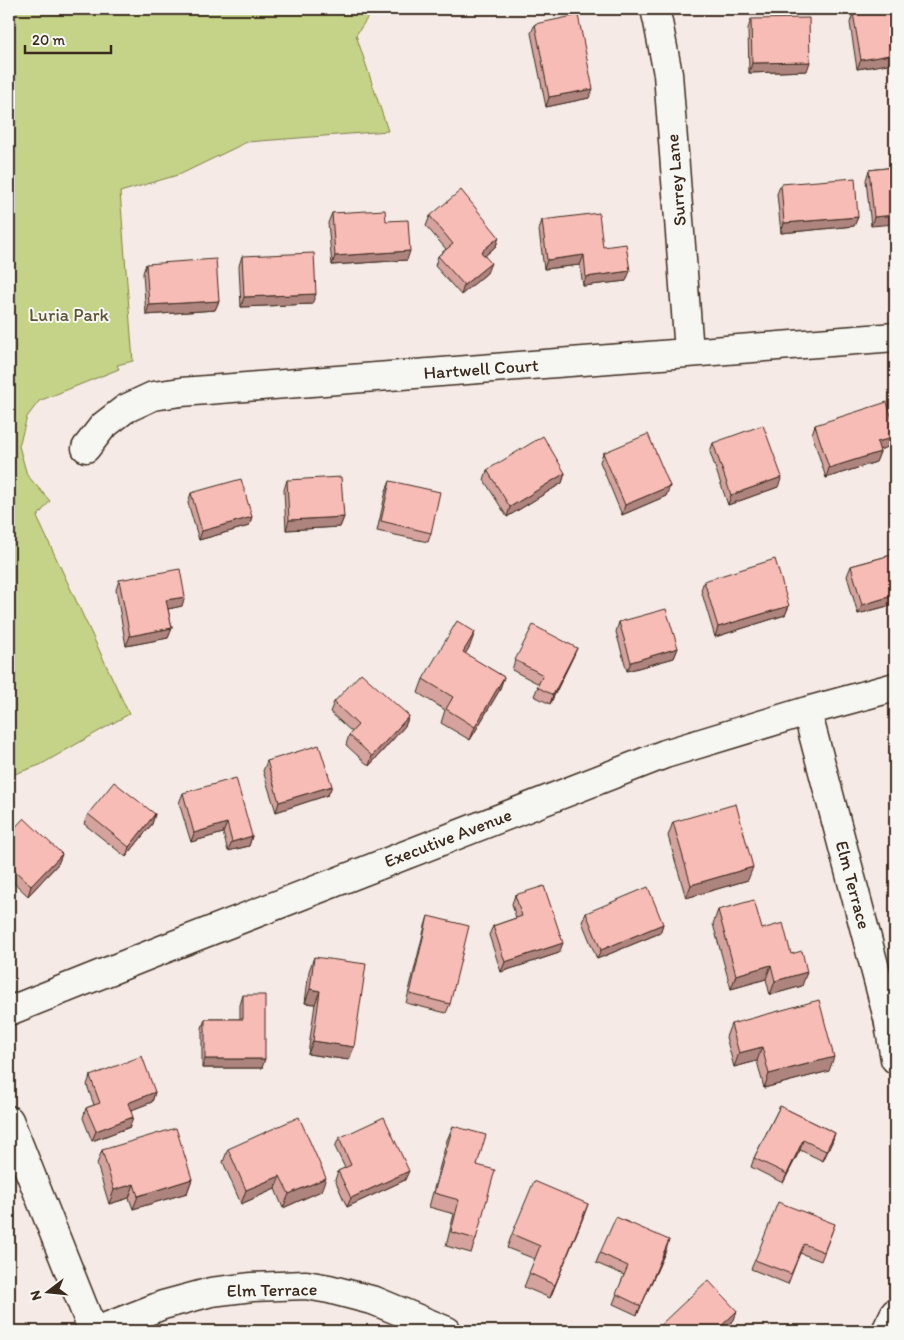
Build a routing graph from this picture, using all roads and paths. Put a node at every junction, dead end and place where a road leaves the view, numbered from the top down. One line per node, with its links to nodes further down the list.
1 (655, 9): 3 (street, Surrey Lane)
2 (895, 337): 3 (street, Hartwell Court)
3 (690, 352): 4 (street, Hartwell Court)
4 (86, 448)
5 (895, 687): 6 (street, Executive Avenue)
6 (807, 711): 7 (street, Executive Avenue); 8 (street, Elm Terrace)
7 (9, 1011)
8 (895, 1053)
9 (9, 1120): 11 (street)
10 (895, 1313): 13 (street)
11 (94, 1331): 12 (street, Elm Terrace)
12 (446, 1331)
13 (886, 1331)

